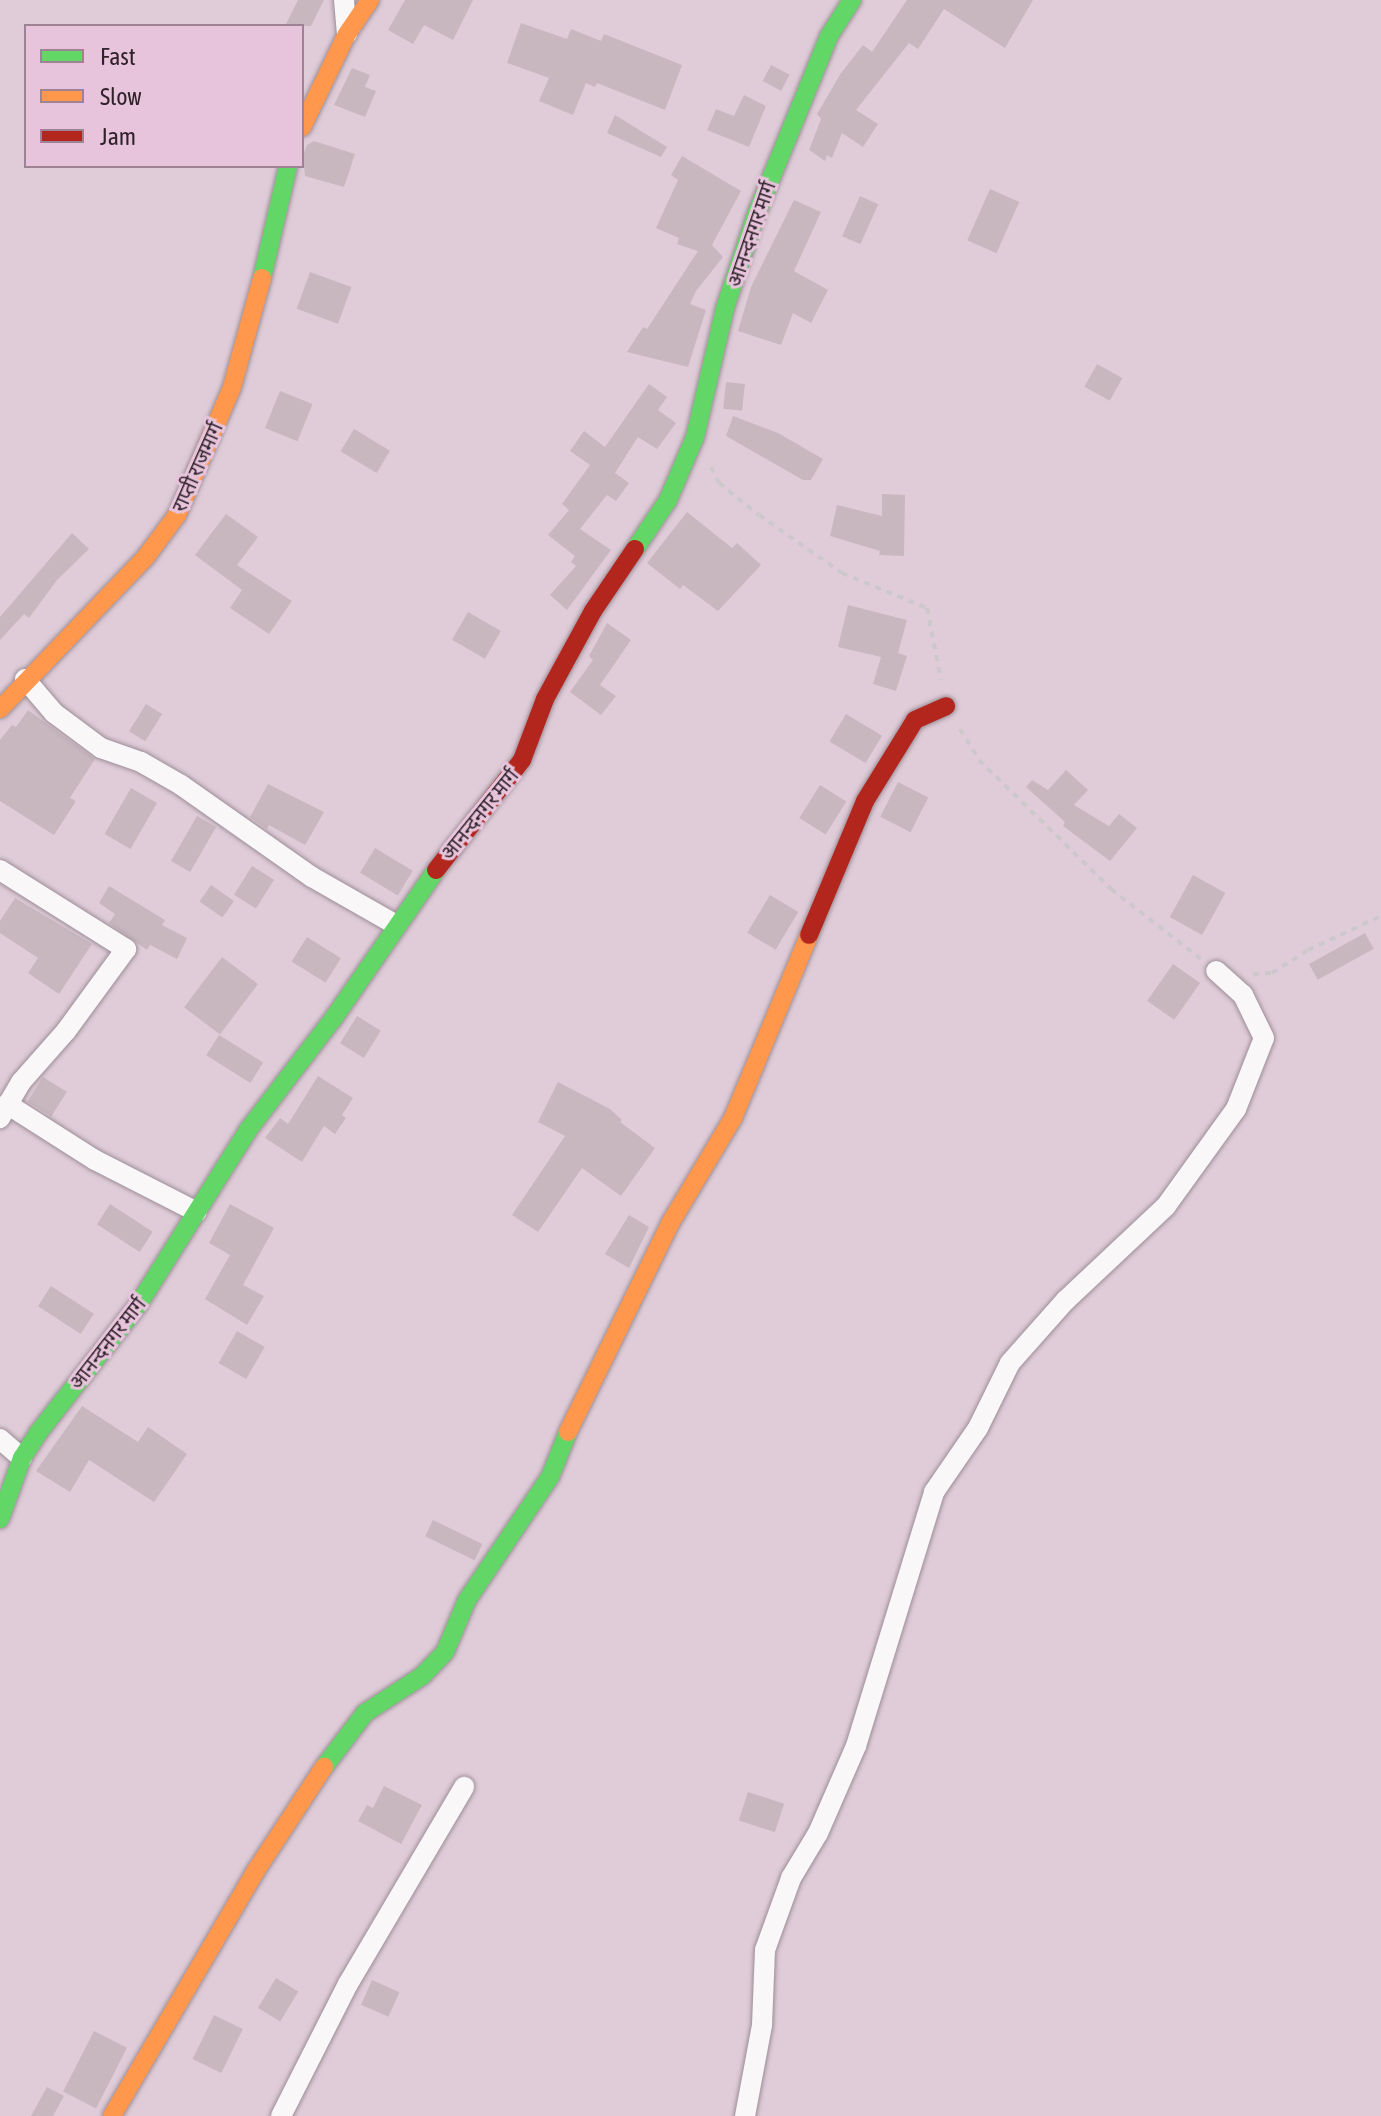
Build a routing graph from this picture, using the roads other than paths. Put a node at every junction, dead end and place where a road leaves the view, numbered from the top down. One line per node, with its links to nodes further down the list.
1 (344, 0): 4 (street)
2 (370, 0): 4 (street)
3 (852, 0): 11 (street, आनन्दनगर मार्ग)
4 (347, 34): 5 (street)
5 (304, 123)
6 (288, 168): 7 (street, राप्ती राजमार्ग)
7 (25, 679): 9 (street, राप्ती राजमार्ग); 11 (street)
8 (946, 706): 19 (street)
9 (0, 709)
10 (0, 870): 13 (street)
11 (396, 925): 14 (street, आनन्दनगर मार्ग)
12 (1216, 971): 21 (street)
13 (4, 1111): 14 (street)
14 (197, 1212): 16 (street, आनन्दनगर मार्ग)
15 (0, 1439): 16 (street)
16 (22, 1458): 17 (street, आनन्दनगर मार्ग)
17 (0, 1519)
18 (464, 1787): 20 (street)
19 (112, 2116)
20 (281, 2116)
21 (745, 2116)

